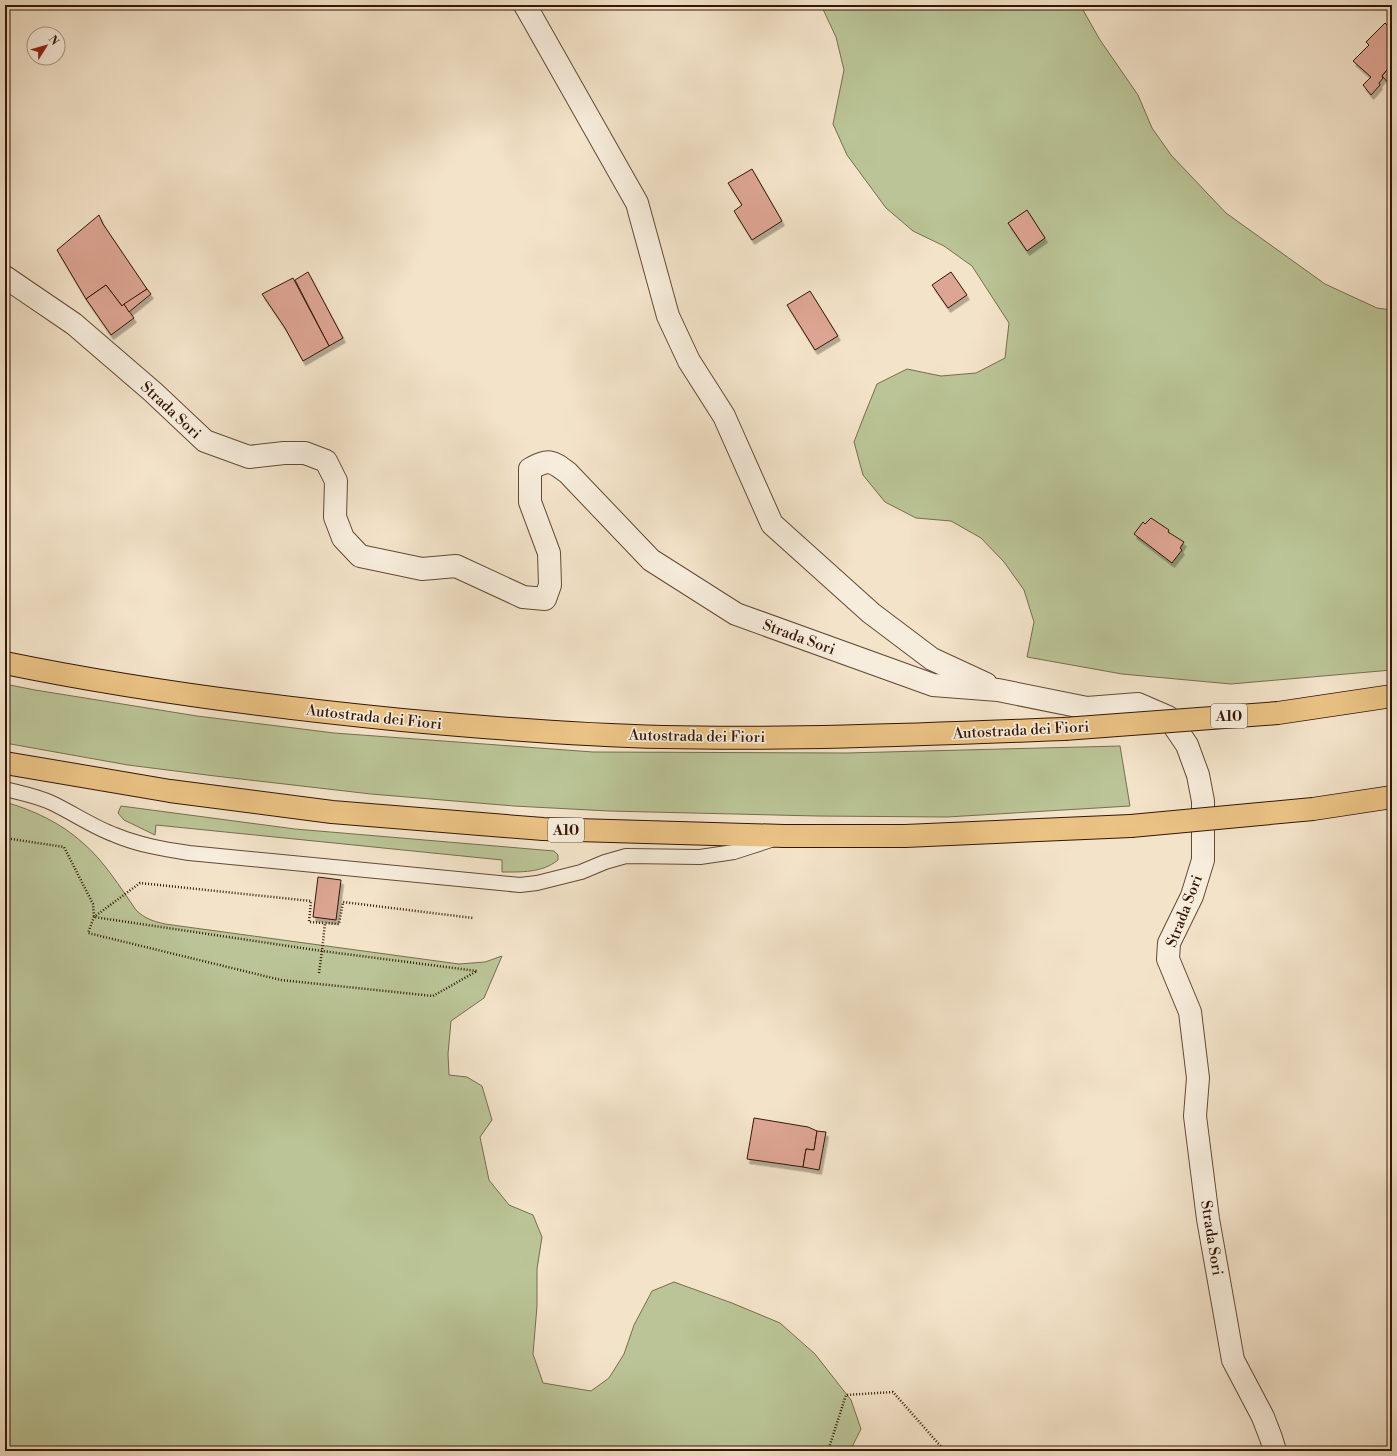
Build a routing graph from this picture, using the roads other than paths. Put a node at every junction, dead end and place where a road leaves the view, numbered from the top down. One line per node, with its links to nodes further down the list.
1 (525, 5): 4 (street)
2 (5, 277): 4 (street, Strada Sori)
3 (5, 664): 5 (highway, Autostrada dei Fiori / A10, bridge)
4 (998, 690): 10 (street, Strada Sori)
5 (1392, 696)
6 (5, 763): 9 (highway, A10)
7 (5, 789): 9 (lane)
8 (1392, 797): 9 (highway, A10, bridge)
9 (784, 836)
10 (1275, 1451)

